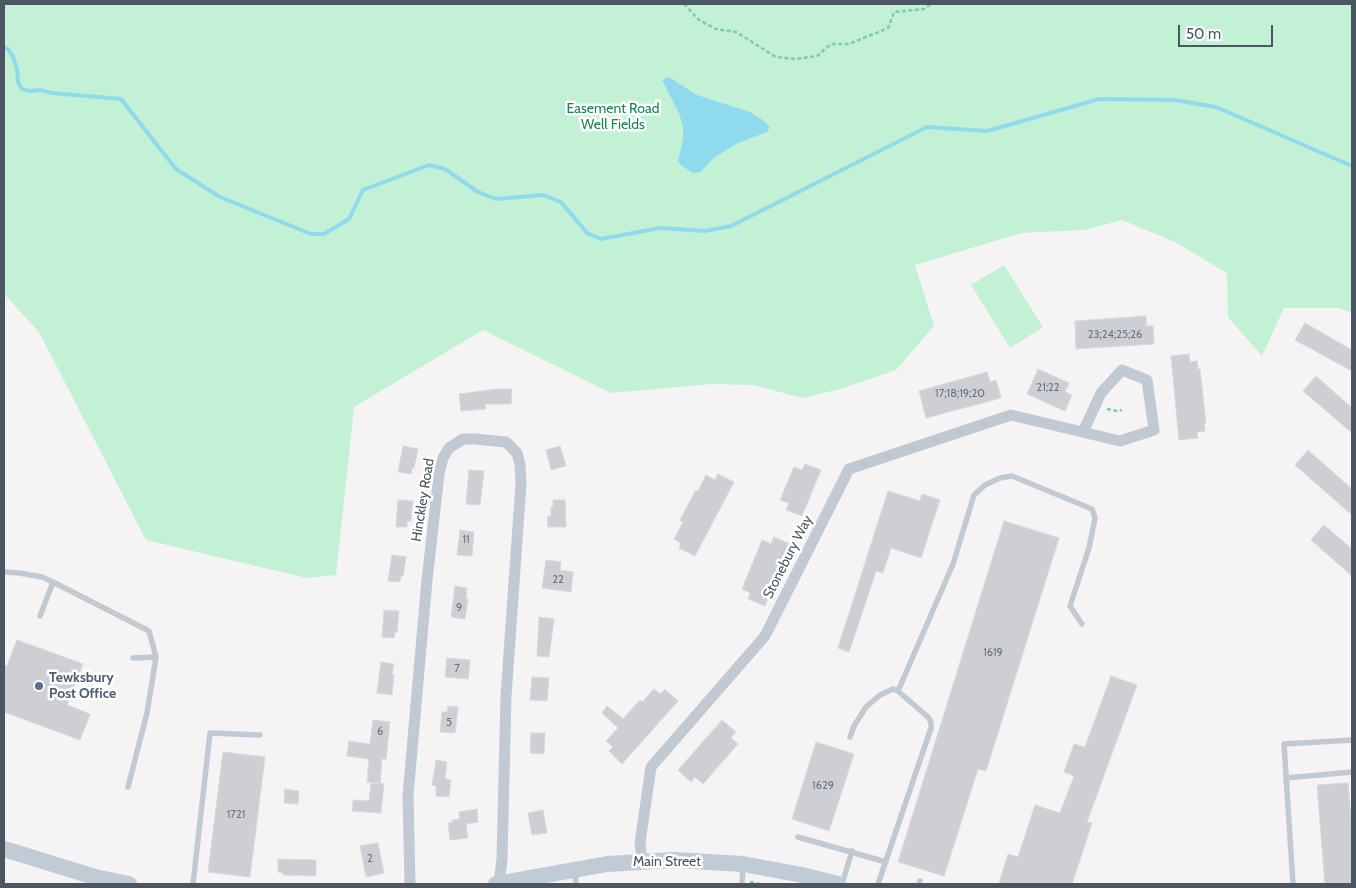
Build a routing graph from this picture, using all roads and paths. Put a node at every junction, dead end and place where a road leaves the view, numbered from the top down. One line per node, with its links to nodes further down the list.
1 (684, 4): 2 (path)
2 (931, 4)
3 (1104, 408): 4 (path)
4 (1122, 410)
5 (1083, 432): 5 (street, Stonebury Way); 22 (street, Stonebury Way)
6 (4, 572): 7 (lane)
7 (53, 582): 8 (lane); 10 (lane)
8 (40, 616)
9 (1082, 624): 12 (lane)
10 (156, 657): 11 (lane); 18 (lane)
11 (133, 658)
12 (898, 691): 14 (lane); 23 (lane)
13 (260, 735): 29 (lane)
14 (850, 737)
15 (1352, 740): 17 (lane)
16 (1352, 772): 17 (lane)
17 (1286, 778): 35 (lane)
18 (128, 787)
19 (798, 837): 21 (lane)
20 (4, 849): 26 (main road)
21 (852, 851): 23 (lane); 33 (lane)
22 (642, 862): 24 (main road, Main Street); 25 (main road, Main Street)
23 (886, 862): 34 (lane)
24 (743, 864): 27 (lane); 33 (main road, Main Street)
25 (575, 877): 31 (main road, Main Street)
26 (95, 881): 28 (main road)
27 (742, 883): 32 (path)
28 (130, 884)
29 (193, 884)
30 (410, 884): 31 (street, Hinckley Road)
31 (498, 884)
32 (760, 884)
33 (840, 884)
34 (878, 884)
35 (1293, 884)

